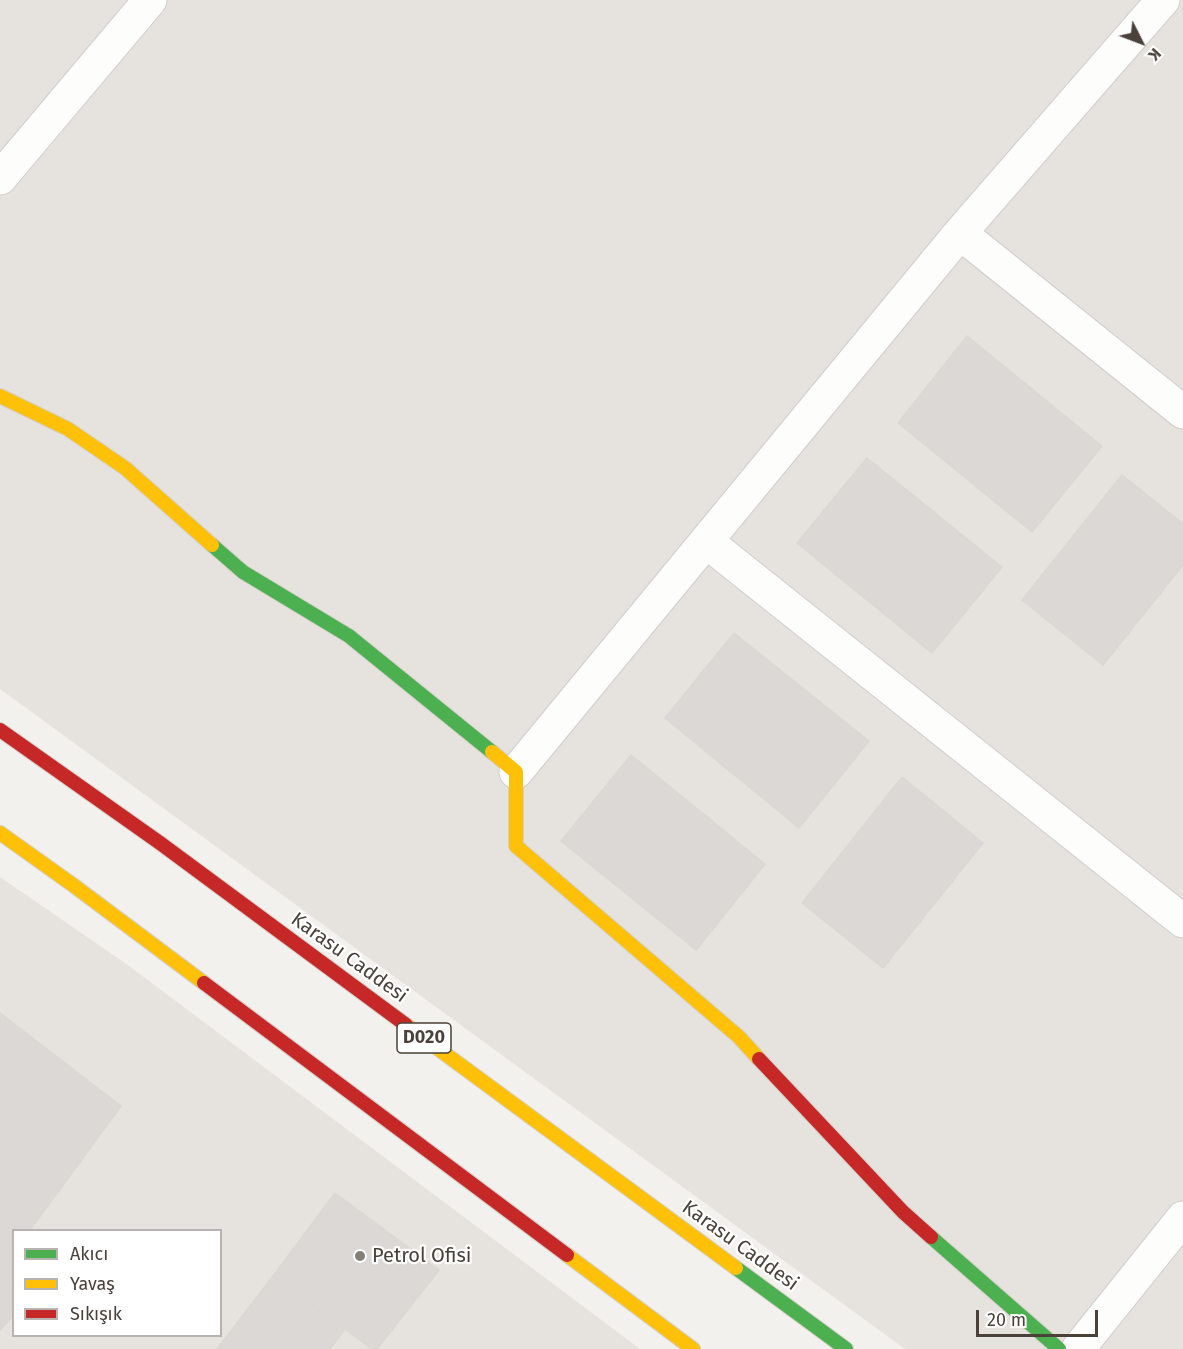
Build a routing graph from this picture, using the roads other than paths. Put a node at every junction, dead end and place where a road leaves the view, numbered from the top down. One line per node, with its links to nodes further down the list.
1 (150, 0): 3 (street)
2 (1163, 0): 4 (street)
3 (0, 178)
4 (960, 233): 6 (street); 7 (street)
5 (0, 396): 9 (main road)
6 (1183, 412)
7 (707, 542): 9 (street); 11 (street)
8 (0, 730): 14 (main road, Karasu Caddesi / D020)
9 (516, 772): 15 (main road)
10 (0, 833): 13 (main road)
11 (1183, 921)
12 (1183, 1218): 16 (street)
13 (693, 1349)
14 (846, 1349)
15 (1059, 1349)
16 (1078, 1349)

